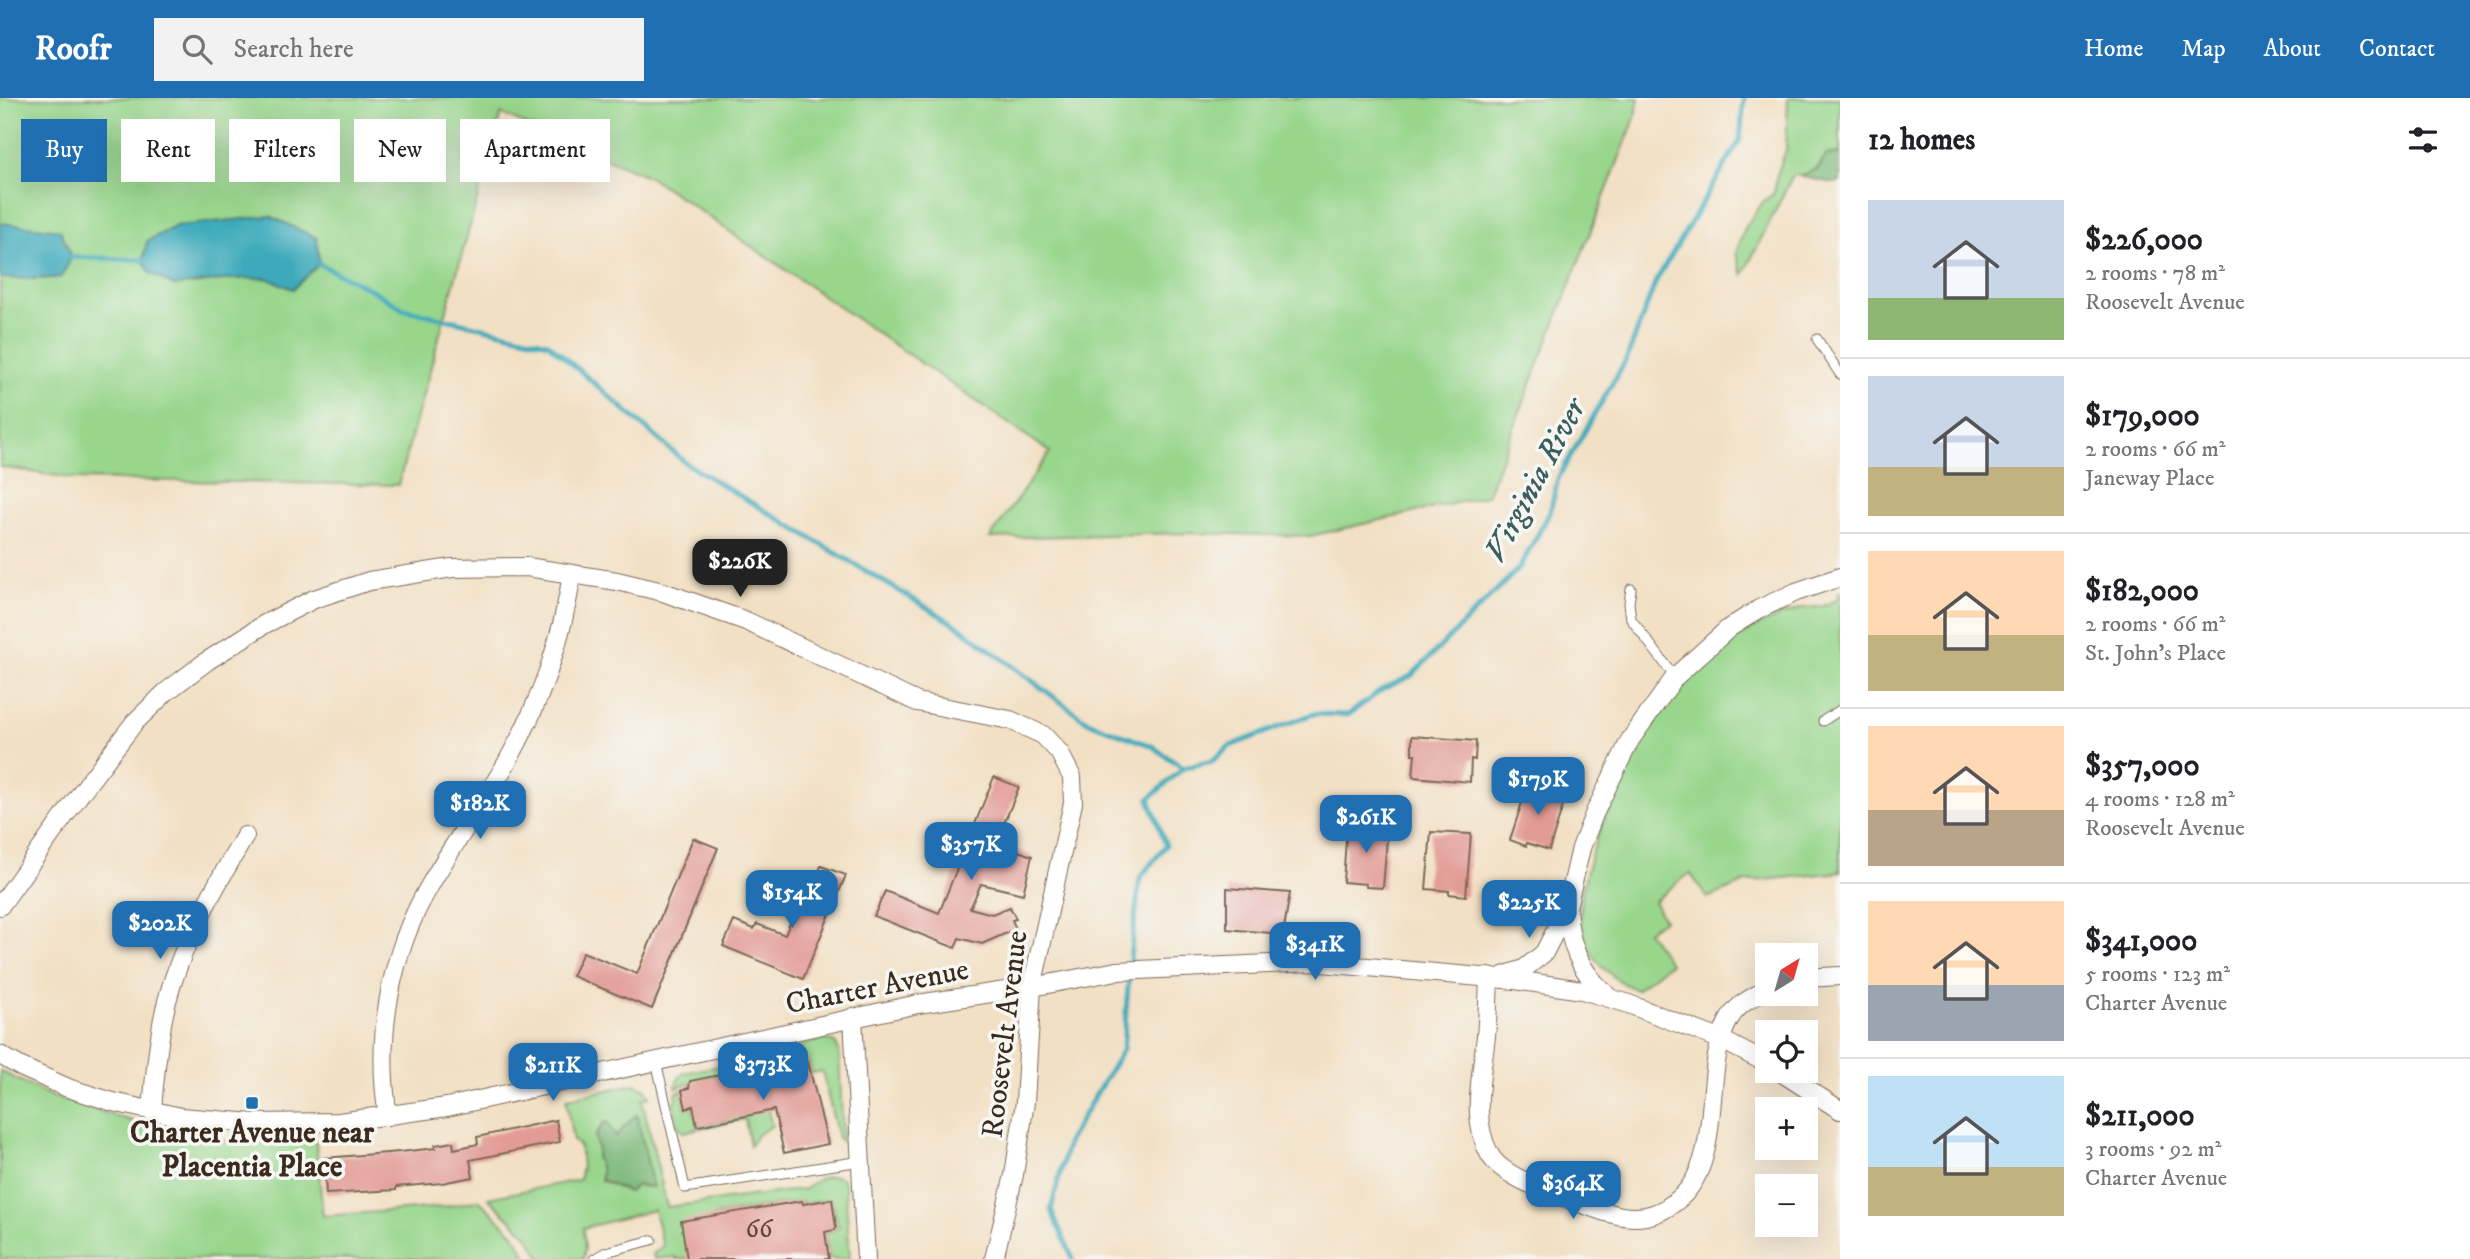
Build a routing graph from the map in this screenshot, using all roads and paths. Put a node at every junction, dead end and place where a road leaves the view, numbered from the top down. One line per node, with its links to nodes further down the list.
1 (1817, 339): 2 (lane)
2 (1840, 374)
3 (572, 574): 10 (street, Roosevelt Avenue); 15 (street, Roosevelt Avenue); 26 (street)
4 (1840, 577): 6 (street)
5 (1631, 589): 6 (lane)
6 (1675, 677): 11 (street)
7 (1840, 710): 8 (lane)
8 (1823, 721)
9 (245, 836): 25 (street)
10 (0, 906)
11 (1567, 908): 13 (street); 17 (street)
12 (1840, 976): 14 (street)
13 (1489, 977): 15 (street, Charter Avenue); 17 (street, Charter Avenue); 19 (street)
14 (1818, 977)
15 (1032, 987): 18 (street, Charter Avenue); 31 (street, Roosevelt Avenue)
16 (1755, 995): 19 (street)
17 (1611, 998): 19 (street, Charter Avenue)
18 (853, 1017): 22 (street, Charter Avenue); 27 (street)
19 (1722, 1041): 21 (street, Charter Avenue)
20 (0, 1055): 25 (street, Charter Avenue)
21 (1755, 1058)
22 (656, 1061): 26 (street, Charter Avenue); 27 (lane)
23 (1798, 1083): 24 (street)
24 (1840, 1110)
25 (152, 1111): 26 (street, Charter Avenue)
26 (388, 1116)
27 (861, 1161): 30 (street)
28 (652, 1240): 29 (lane)
29 (594, 1259)
30 (866, 1259)
31 (994, 1259)

